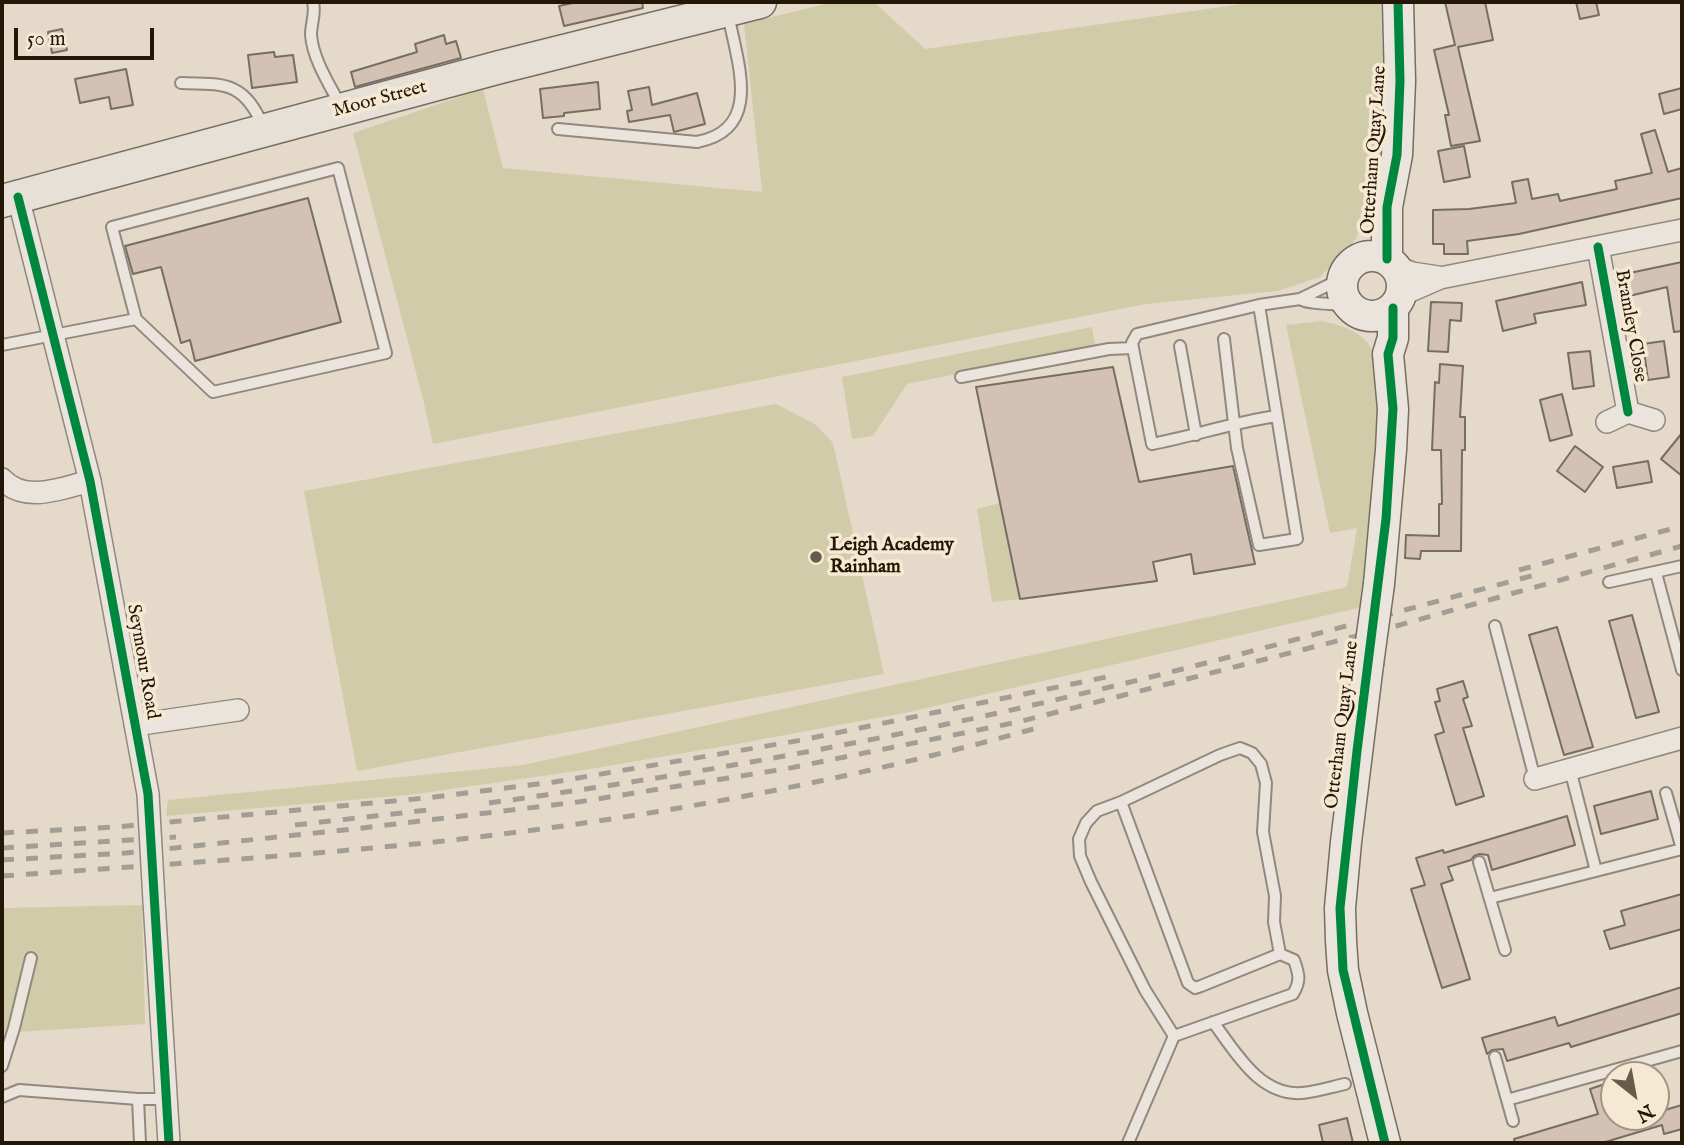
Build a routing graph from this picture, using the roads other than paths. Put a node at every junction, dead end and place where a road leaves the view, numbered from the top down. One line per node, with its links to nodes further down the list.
1 (313, 2): 5 (lane)
2 (1398, 2): 9 (street, Otterham Quay Lane)
3 (741, 5): 5 (main road, Moor Street); 6 (lane)
4 (181, 83): 7 (lane)
5 (342, 110): 7 (main road, Moor Street)
6 (558, 129)
7 (265, 131): 8 (main road, Moor Street)
8 (10, 199): 18 (street, Seymour Road)
9 (1387, 207): 12 (street, Otterham Quay Lane); 14 (street, Otterham Quay Lane)
10 (1682, 230): 11 (street)
11 (1598, 247): 13 (street); 24 (street, Bramley Close)
12 (1390, 262): 13 (street); 14 (street, Otterham Quay Lane); 14 (street, Otterham Quay Lane)
13 (1440, 278): 14 (street)
14 (1368, 294): 15 (lane); 15 (lane); 67 (street, Otterham Quay Lane, bridge)
15 (1300, 299): 16 (lane)
16 (1259, 305): 22 (lane); 25 (lane)
17 (136, 319): 17 (lane); 18 (lane)
18 (54, 333): 20 (lane); 31 (street, Seymour Road)
19 (1224, 339): 27 (lane)
20 (2, 345)
21 (1180, 346): 29 (lane)
22 (1133, 348): 23 (lane); 29 (lane)
23 (961, 377)
24 (1628, 412): 26 (street); 28 (street)
25 (1277, 416): 27 (lane); 27 (lane)
26 (1654, 420)
27 (1234, 422): 29 (lane)
28 (1607, 422)
29 (1196, 435)
30 (2, 479): 31 (street)
31 (90, 481): 38 (street, Seymour Road)
32 (1682, 566): 33 (lane)
33 (1656, 573): 34 (lane); 36 (lane)
34 (1609, 582)
35 (1495, 626): 41 (lane)
36 (1682, 670)
37 (238, 710): 38 (street)
38 (135, 725): 60 (street, Seymour Road, bridge)
39 (1682, 738): 40 (street)
40 (1570, 769): 41 (street); 46 (lane)
41 (1535, 779)
42 (1666, 793): 44 (lane)
43 (1121, 802): 49 (lane); 49 (lane); 52 (lane)
44 (1682, 849): 46 (lane)
45 (1479, 862): 47 (lane)
46 (1596, 871): 47 (lane)
47 (1490, 898): 48 (lane)
48 (1505, 950)
49 (1280, 954): 51 (lane)
50 (31, 958): 56 (lane)
51 (1213, 1022): 52 (lane); 58 (lane)
52 (1174, 1036): 66 (lane)
53 (1682, 1051): 55 (lane)
54 (1495, 1057): 62 (lane)
55 (1658, 1061)
56 (2, 1066)
57 (1600, 1079): 62 (lane)
58 (1345, 1084)
59 (2, 1097): 61 (lane)
60 (166, 1098): 61 (lane); 65 (street, Seymour Road)
61 (138, 1099): 64 (lane)
62 (1507, 1100): 63 (lane)
63 (1513, 1121)
64 (140, 1143)
65 (169, 1143)
66 (1128, 1143)
67 (1385, 1143)

